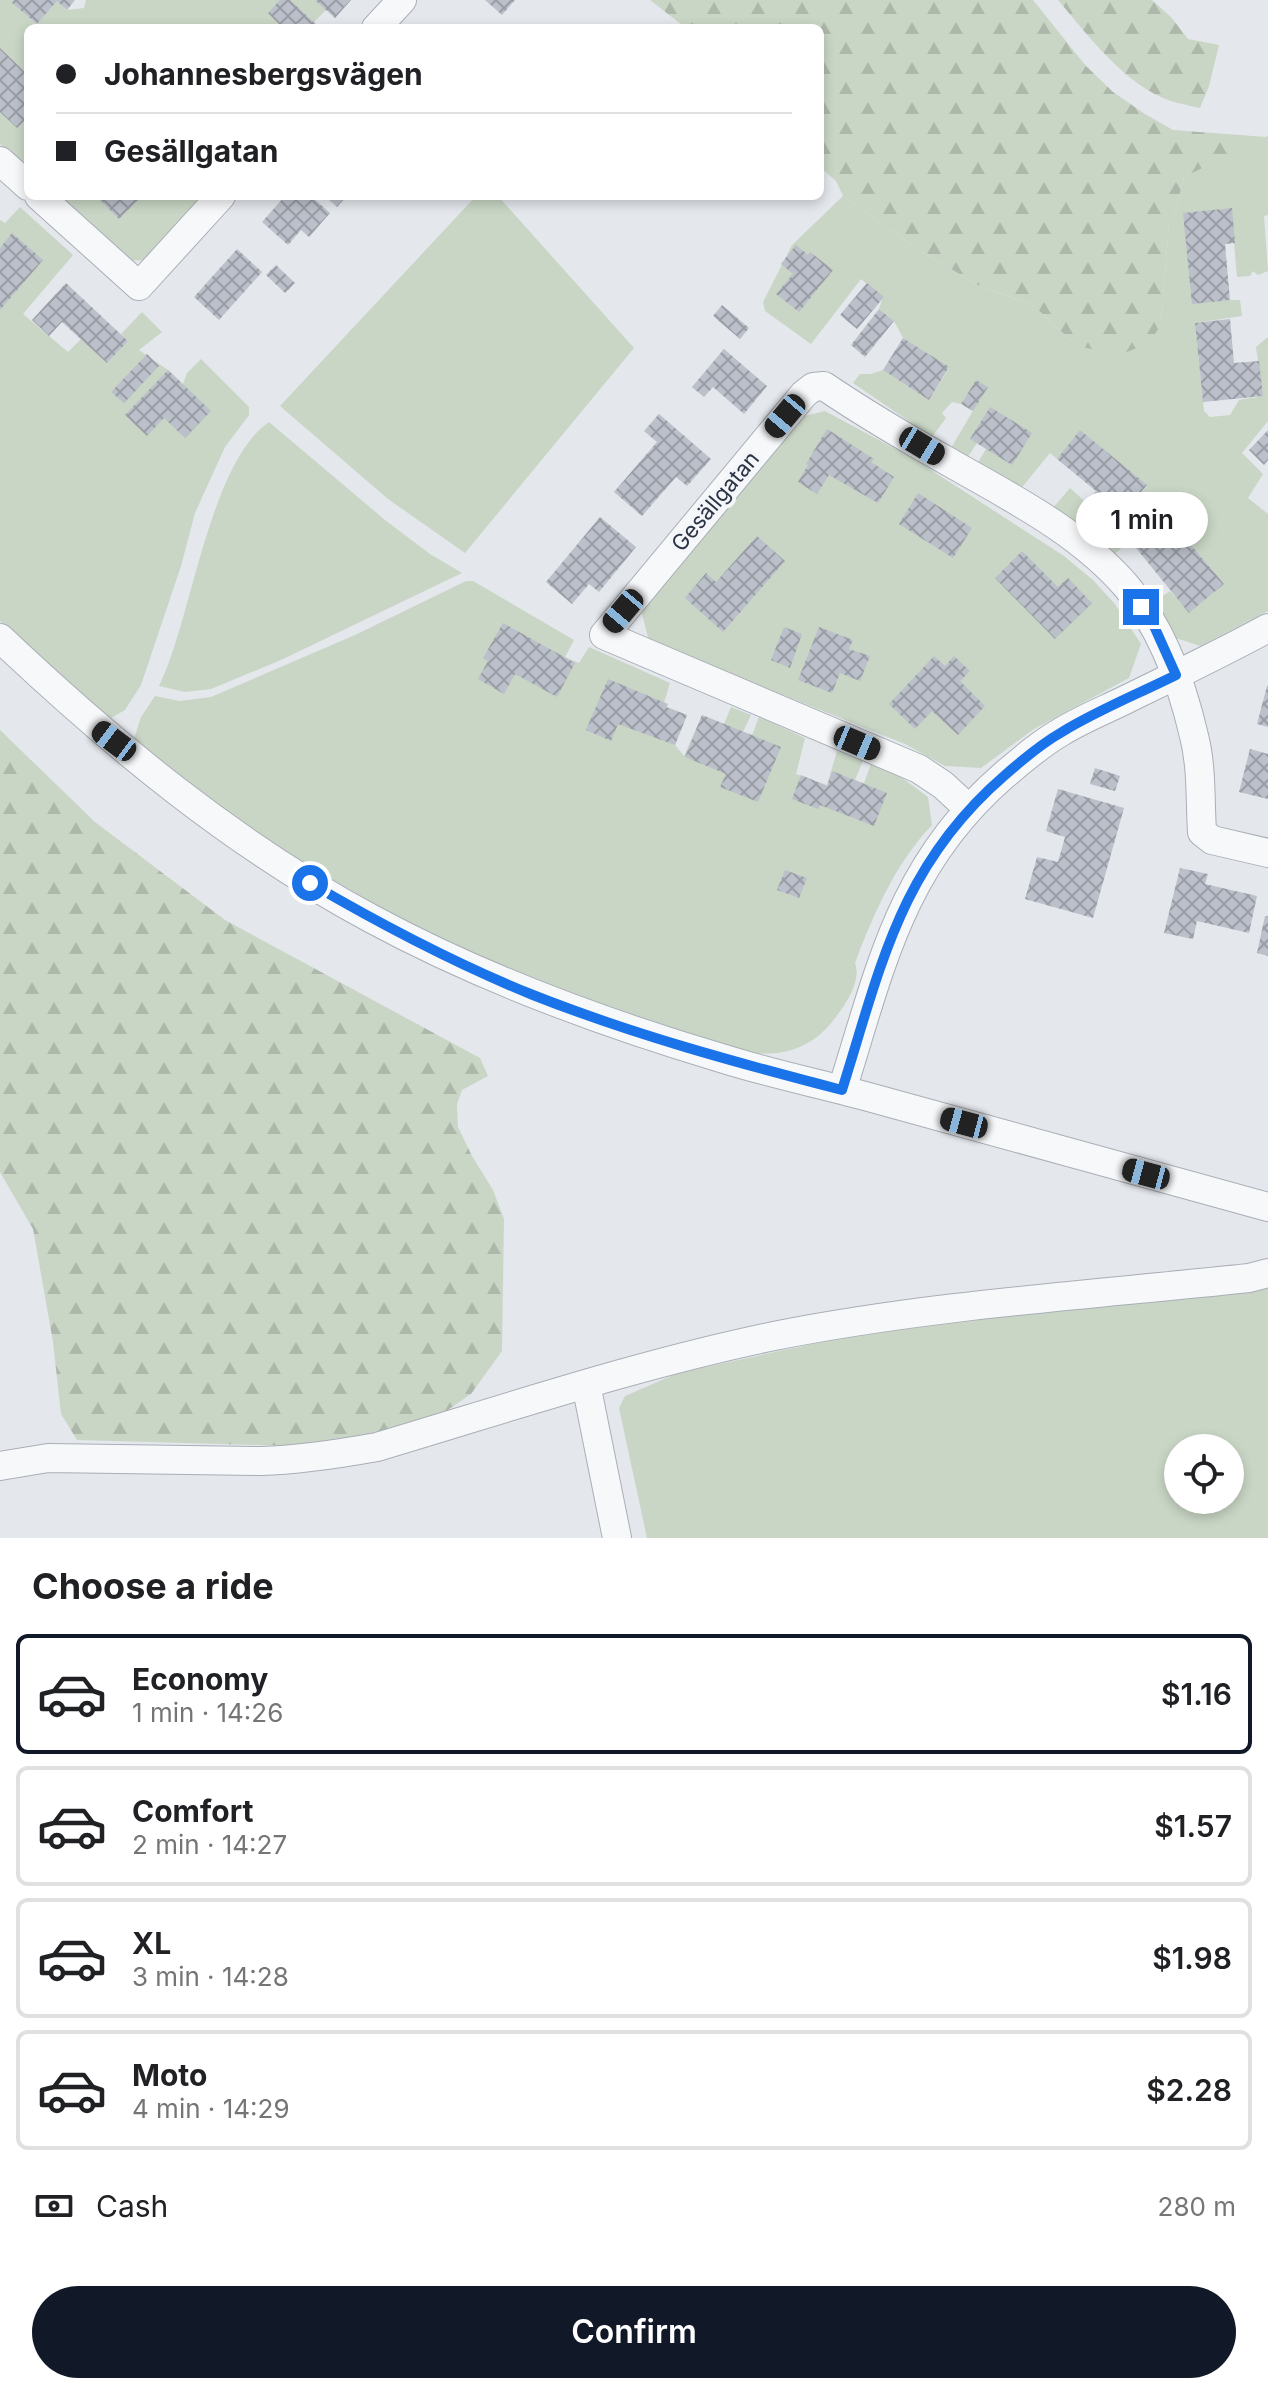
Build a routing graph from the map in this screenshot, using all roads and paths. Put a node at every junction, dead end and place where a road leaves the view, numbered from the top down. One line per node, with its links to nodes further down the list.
1 (402, 0): 2 (street)
2 (380, 24)
3 (0, 161): 4 (street)
4 (24, 182)
5 (43, 200): 6 (street)
6 (217, 200)
7 (1268, 628): 9 (street)
8 (0, 638): 12 (street)
9 (1176, 675): 10 (street); 10 (street, Gesällgatan); 11 (street)
10 (969, 809): 12 (street)
11 (1268, 853)
12 (842, 1090): 13 (street)
13 (1268, 1207)
14 (1268, 1273): 15 (street)
15 (586, 1384): 16 (street); 17 (street)
16 (0, 1466)
17 (617, 1538)

